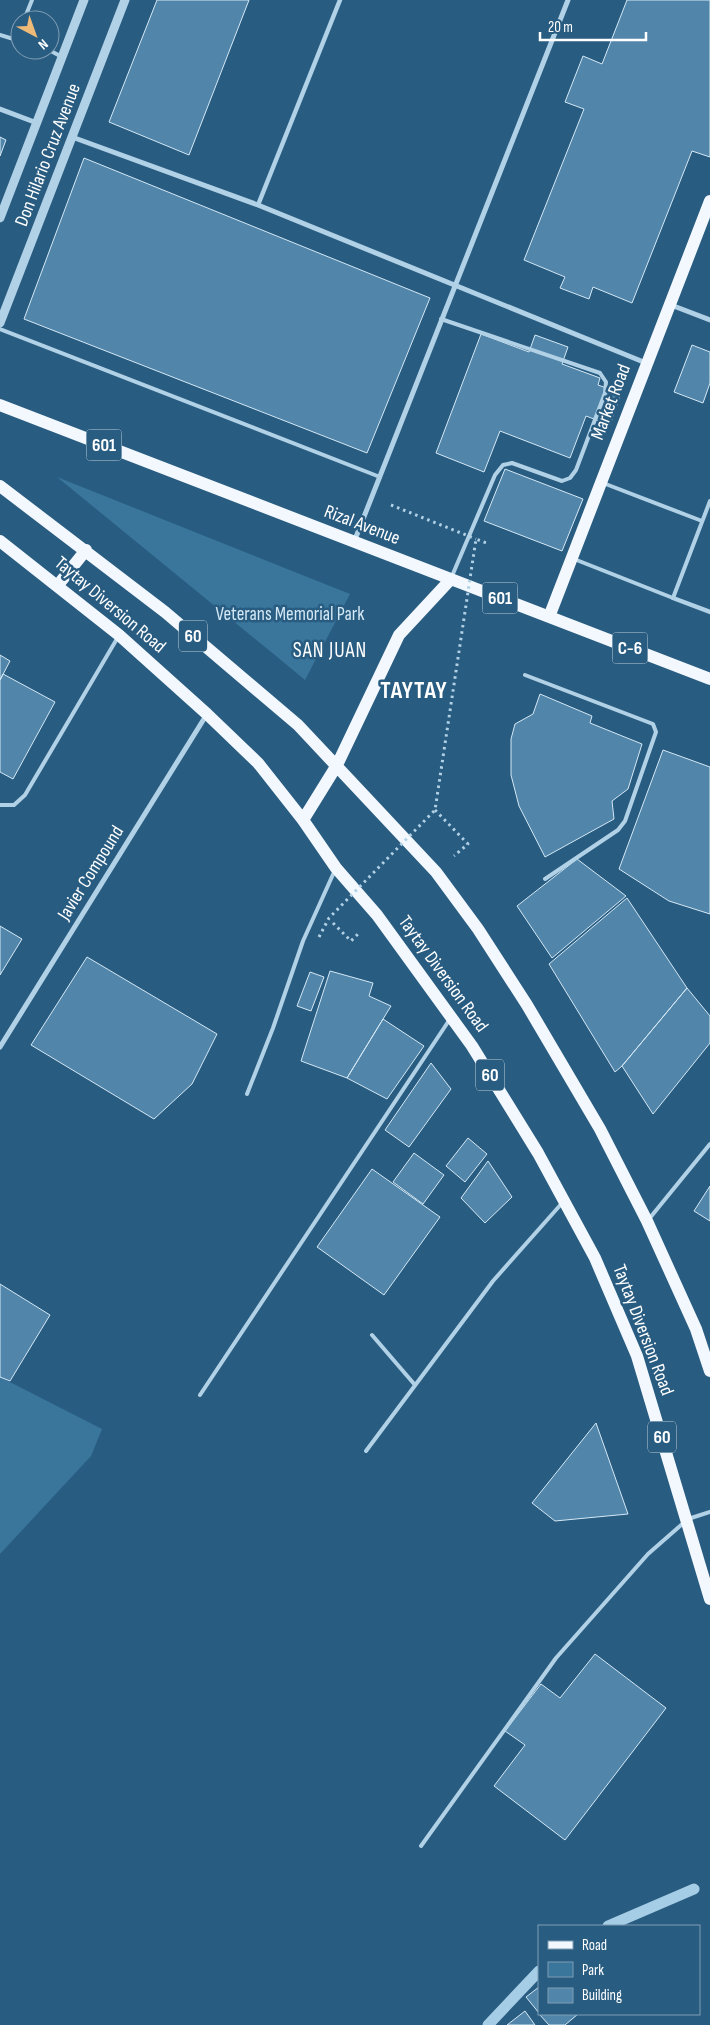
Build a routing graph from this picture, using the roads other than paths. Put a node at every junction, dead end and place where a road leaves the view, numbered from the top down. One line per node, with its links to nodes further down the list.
1 (84, 0): 5 (street, Don Hilario Cruz Avenue)
2 (126, 0): 8 (street, Don Hilario Cruz Avenue)
3 (340, 0): 10 (street)
4 (568, 0): 12 (street)
5 (62, 57): 7 (street, Don Hilario Cruz Avenue)
6 (0, 109): 7 (street)
7 (37, 123): 11 (street, Don Hilario Cruz Avenue)
8 (72, 137): 10 (street); 16 (street, Don Hilario Cruz Avenue)
9 (710, 202): 13 (main road, Market Road)
10 (258, 205): 12 (street)
11 (0, 218)
12 (455, 286): 14 (street); 18 (street)
13 (670, 305): 15 (street); 18 (main road, Market Road)
14 (441, 319): 20 (street); 29 (lane)
15 (710, 320)
16 (0, 322)
17 (0, 329): 20 (lane)
18 (646, 363): 21 (main road, Market Road)
19 (0, 405): 26 (main road, Rizal Avenue / 601)
20 (380, 477): 26 (street)
21 (601, 482): 24 (lane); 28 (main road, Market Road)
22 (0, 486): 27 (main road, Taytay Diversion Road / 60)
23 (710, 501): 24 (lane)
24 (702, 521): 31 (lane)
25 (0, 541): 30 (main road, Taytay Diversion Road / 60)
26 (354, 542): 29 (main road, Rizal Avenue / 601)
27 (86, 550): 30 (main road); 38 (main road, Taytay Diversion Road / 60)
28 (572, 558): 31 (lane); 33 (main road, Market Road)
29 (451, 579): 33 (main road, Rizal Avenue / 601); 38 (main road)
30 (58, 585): 34 (main road, Taytay Diversion Road / 60)
31 (672, 598): 32 (street)
32 (710, 612)
33 (549, 617): 36 (main road, Rizal Avenue / C-6)
34 (119, 635): 37 (main road, Taytay Diversion Road / 60); 39 (lane)
35 (525, 675): 42 (lane)
36 (710, 679)
37 (208, 714): 40 (main road, Taytay Diversion Road / 60); 44 (street, Javier Compound)
38 (337, 765): 40 (main road); 48 (main road, Taytay Diversion Road / 60)
39 (0, 805)
40 (302, 820): 41 (main road, Taytay Diversion Road / 60)
41 (336, 868): 43 (main road, Taytay Diversion Road / 60); 45 (lane)
42 (545, 879)
43 (452, 1018): 47 (main road, Taytay Diversion Road / 60); 52 (lane)
44 (0, 1047)
45 (247, 1094)
46 (710, 1144): 48 (lane)
47 (564, 1200): 51 (lane); 55 (main road, Taytay Diversion Road / 60)
48 (647, 1221): 50 (main road, Taytay Diversion Road / 60)
49 (372, 1335): 51 (lane)
50 (710, 1371)
51 (415, 1385): 53 (lane)
52 (200, 1395)
53 (366, 1451)
54 (710, 1512): 55 (lane)
55 (688, 1519): 56 (main road, Taytay Diversion Road / 60); 57 (lane)
56 (710, 1599)
57 (421, 1846)

